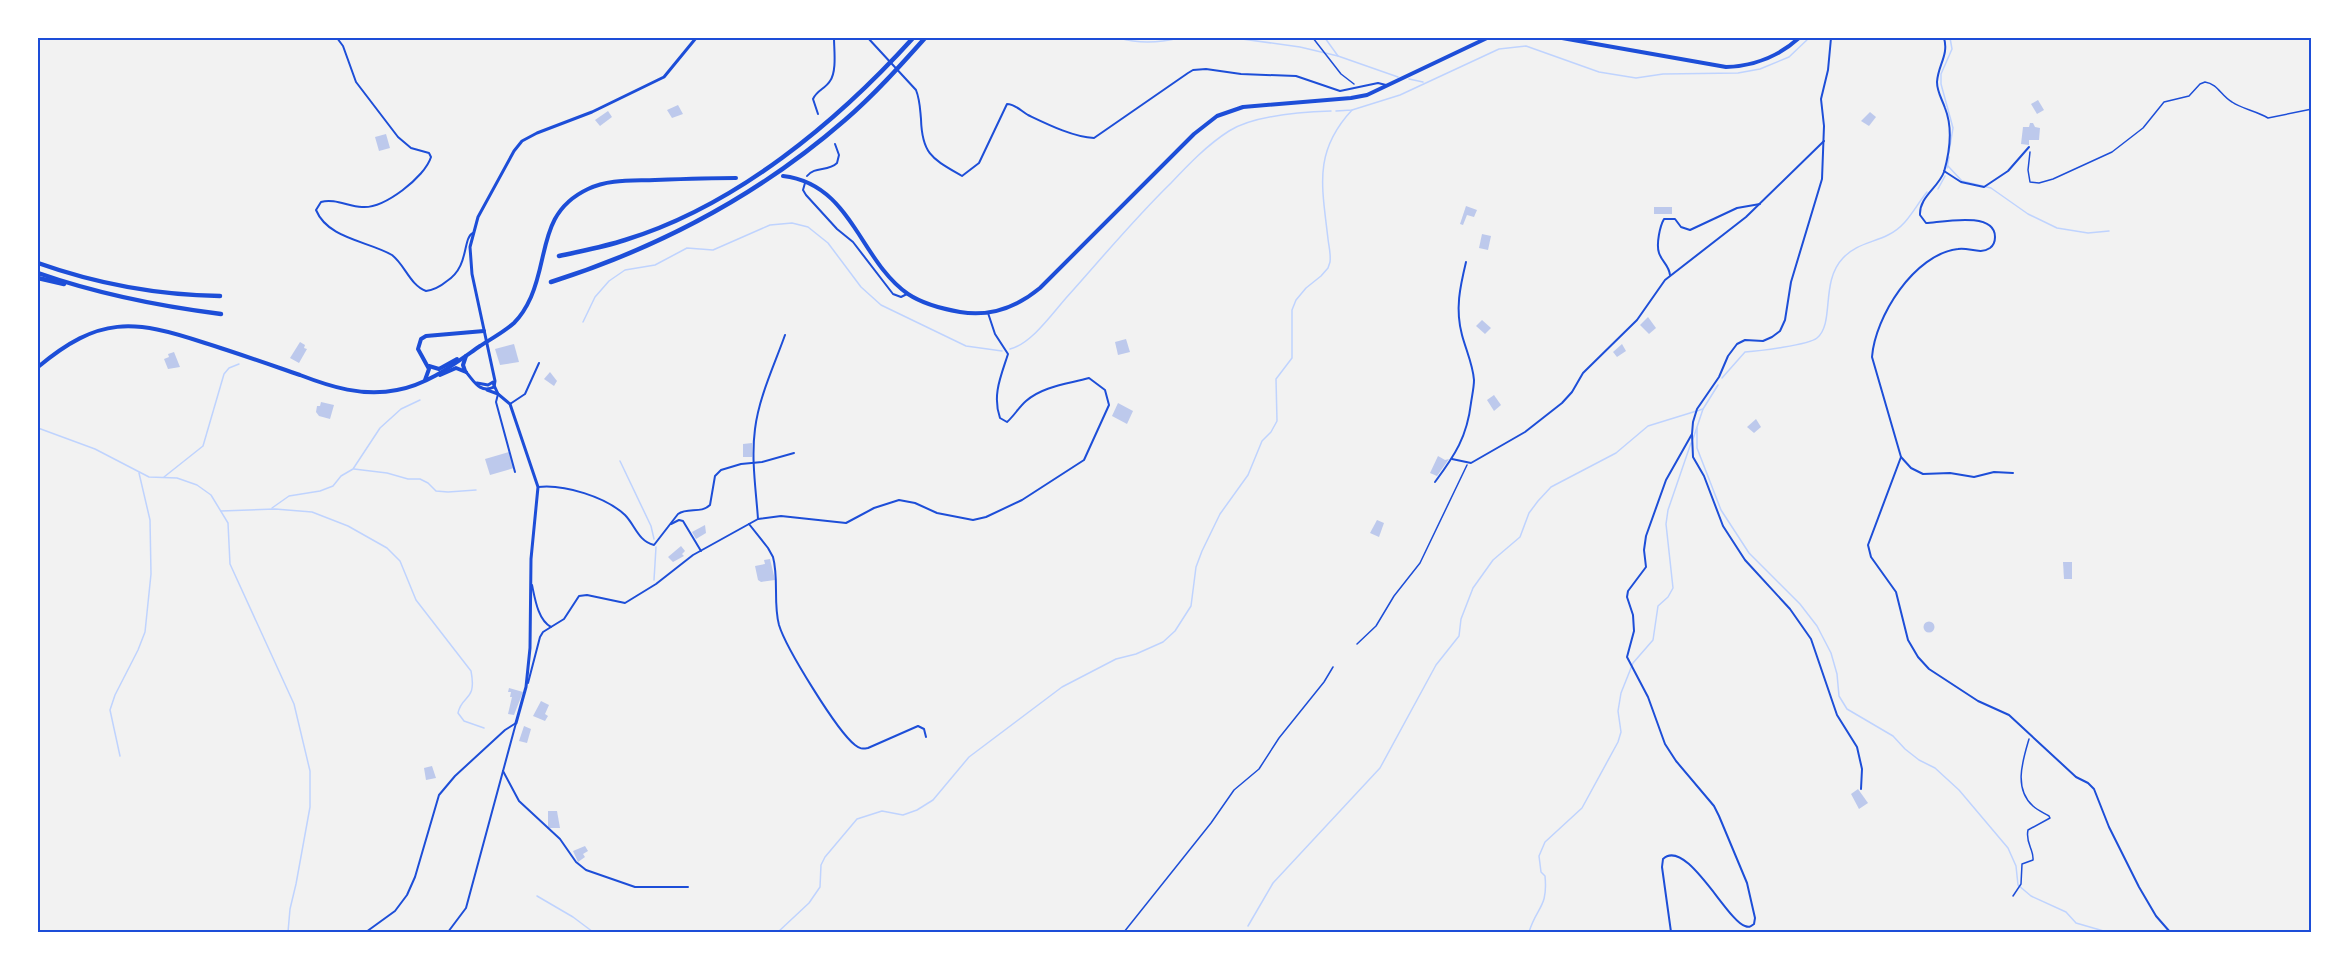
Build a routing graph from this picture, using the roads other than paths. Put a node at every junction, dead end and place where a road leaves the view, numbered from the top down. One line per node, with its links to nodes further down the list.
1 (337, 38): 23 (street)
2 (696, 38): 23 (street)
3 (834, 38): 13 (street)
4 (868, 38): 12 (street)
5 (913, 38): 24 (highway)
6 (925, 38): 30 (highway)
7 (1487, 38): 12 (main road)
8 (1562, 38): 9 (main road)
9 (1799, 38)
10 (1831, 38): 14 (street)
11 (1944, 38): 17 (street)
12 (1388, 86): 34 (main road)
13 (818, 114)
14 (1824, 141): 22 (street); 48 (street)
15 (835, 144): 19 (street)
16 (2029, 147): 17 (street)
17 (1944, 171): 50 (street)
18 (783, 176): 32 (main road)
19 (807, 176)
20 (736, 178): 38 (main road)
21 (805, 183): 32 (street)
22 (1760, 204): 28 (street); 28 (street)
23 (473, 233): 36 (street)
24 (559, 256)
25 (1466, 262): 51 (street)
26 (38, 263): 33 (highway)
27 (38, 273): 31 (highway)
28 (1670, 276): 51 (street)
29 (38, 278): 31 (highway)
30 (551, 282)
31 (71, 284): 35 (highway)
32 (907, 294): 34 (main road)
33 (220, 296)
34 (988, 313): 57 (street)
35 (220, 314)
36 (483, 331): 40 (main road); 46 (street)
37 (785, 335): 52 (street)
38 (467, 355): 40 (main road); 42 (main road); 43 (main road)
39 (539, 363): 47 (street)
40 (428, 366): 44 (main road)
41 (38, 367): 44 (main road)
42 (466, 372): 43 (main road); 45 (street)
43 (436, 375): 44 (main road)
44 (423, 382)
45 (487, 387): 46 (street); 46 (street)
46 (495, 388): 47 (street); 53 (street)
47 (510, 405): 56 (street)
48 (1692, 434): 67 (street); 71 (street)
49 (794, 453): 52 (street)
50 (1901, 457): 54 (street); 72 (street)
51 (1452, 459): 55 (street)
52 (754, 463): 57 (street); 59 (street)
53 (515, 472)
54 (2013, 473)
55 (1436, 482)
56 (538, 487): 59 (street); 61 (street)
57 (758, 519): 58 (street)
58 (748, 524): 60 (street); 65 (street)
59 (669, 525): 60 (street)
60 (701, 551): 62 (street)
61 (530, 576): 62 (street); 63 (street)
62 (551, 627): 63 (street)
63 (526, 687): 64 (street)
64 (516, 723): 66 (street); 69 (street)
65 (926, 737)
66 (503, 771): 68 (street); 70 (street)
67 (1861, 789)
68 (688, 887)
69 (366, 933)
70 (447, 933)
71 (1671, 933)
72 (2170, 933)

